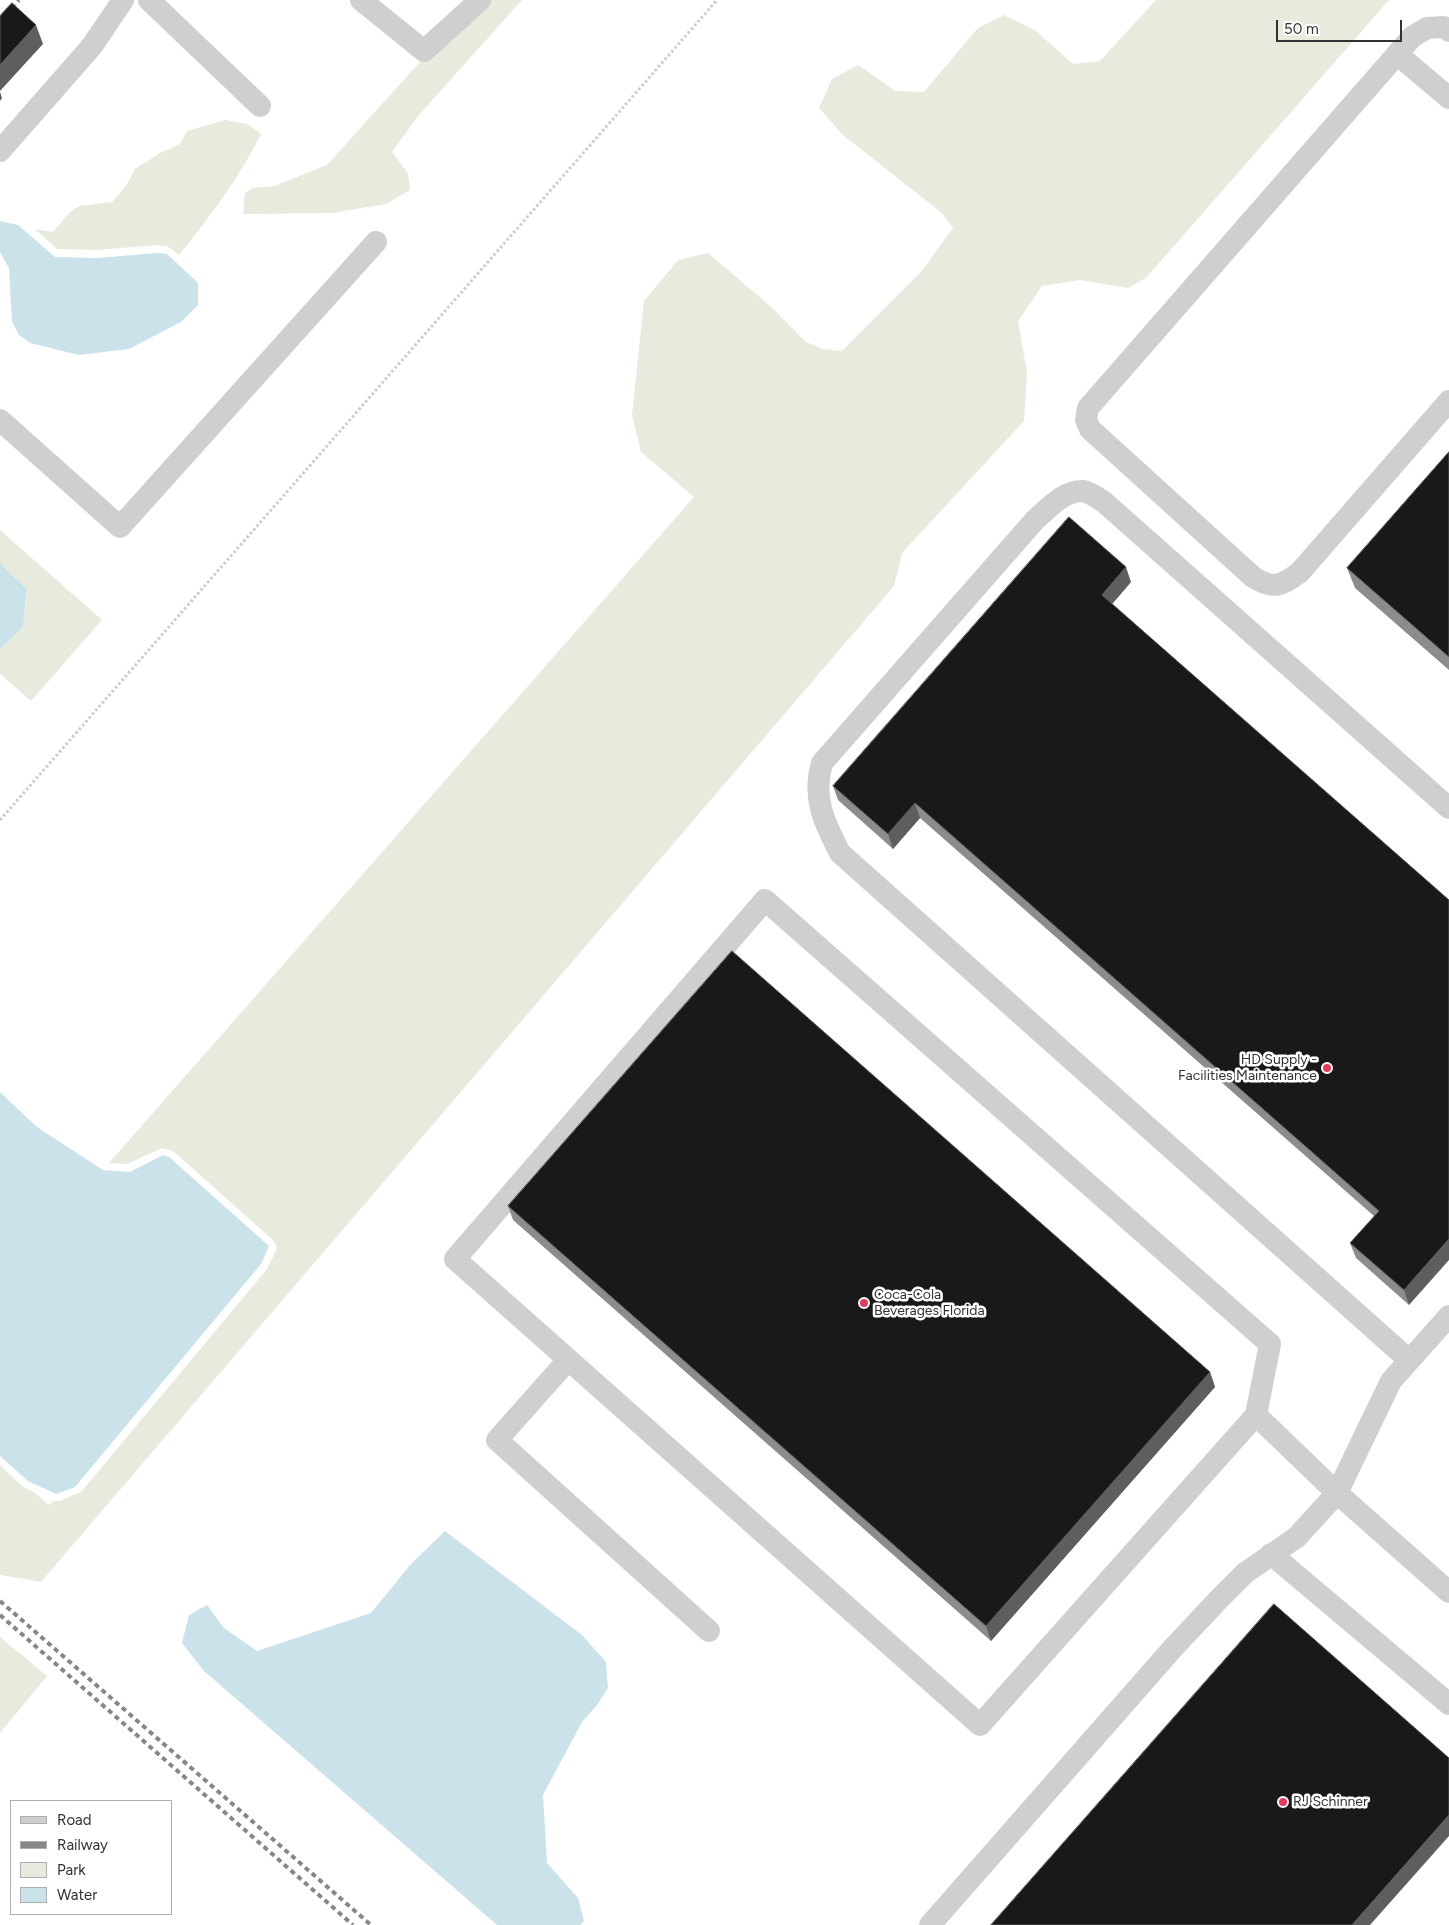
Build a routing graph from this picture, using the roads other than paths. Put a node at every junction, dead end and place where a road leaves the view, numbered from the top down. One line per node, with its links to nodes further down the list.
1 (123, 0): 9 (street)
2 (149, 0): 8 (street)
3 (361, 0): 4 (street)
4 (480, 0)
5 (1449, 31): 6 (street)
6 (1397, 54): 7 (street); 11 (street)
7 (1449, 98)
8 (260, 106)
9 (0, 151)
10 (376, 242): 12 (street)
11 (1449, 401)
12 (0, 420)
13 (1449, 808): 16 (street)
14 (1449, 1316): 16 (street)
15 (568, 1360): 17 (street); 17 (street); 21 (street)
16 (1409, 1360): 18 (street)
17 (1256, 1416): 18 (street)
18 (1334, 1490): 19 (street); 20 (street)
19 (1271, 1554): 22 (street); 23 (street)
20 (1449, 1592)
21 (709, 1630)
22 (1449, 1704)
23 (930, 1925)

